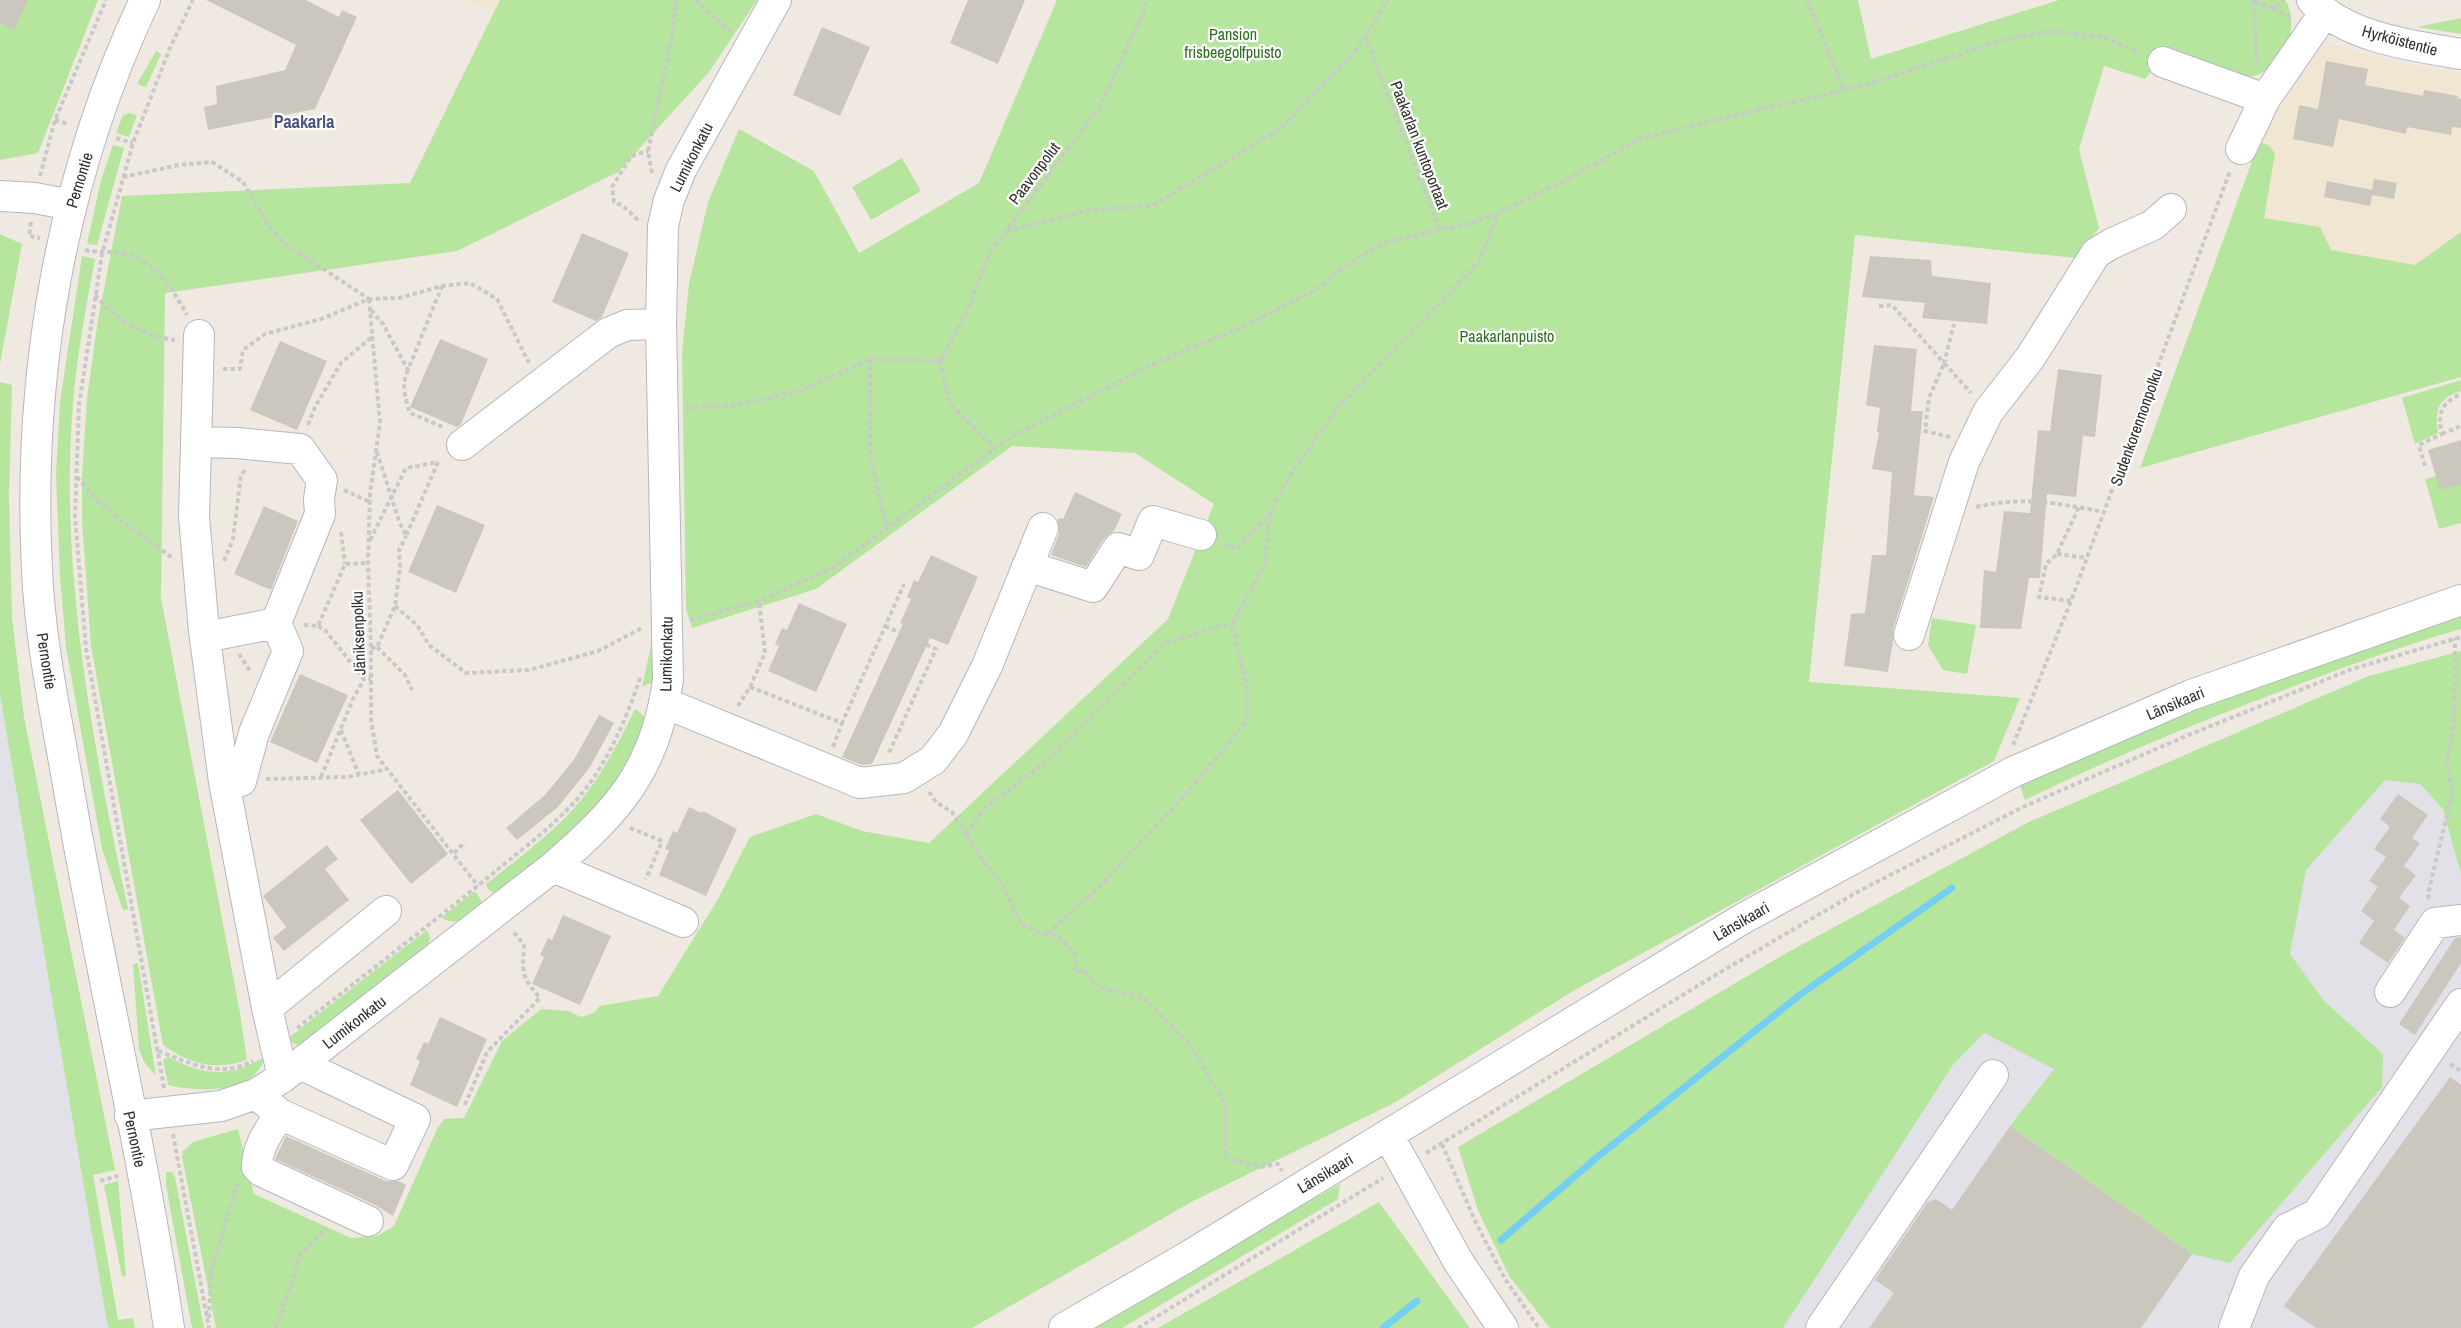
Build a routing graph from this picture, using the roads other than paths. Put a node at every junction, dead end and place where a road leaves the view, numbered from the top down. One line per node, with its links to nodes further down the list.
1 (145, 0): 9 (street, Pernontie)
2 (776, 0): 11 (street, Lumikonkatu)
3 (2319, 6): 4 (street, Hyrköistentie); 6 (street)
4 (2461, 54)
5 (2163, 62): 6 (street)
6 (2265, 99): 7 (street)
7 (2241, 149)
8 (0, 196): 9 (street)
9 (71, 205): 35 (street, Pernontie)
10 (2171, 209): 21 (street)
11 (661, 324): 14 (street); 22 (street, Lumikonkatu)
12 (199, 349): 13 (street)
13 (197, 442): 19 (street); 20 (street)
14 (457, 448)
15 (1043, 528): 17 (street)
16 (1201, 535): 17 (street)
17 (1027, 566): 22 (street)
18 (2461, 600): 36 (street, Länsikaari)
19 (276, 623): 20 (street); 23 (street)
20 (216, 634): 30 (street)
21 (1909, 635)
22 (665, 703): 24 (street, Lumikonkatu)
23 (241, 781)
24 (553, 867): 27 (street); 31 (street, Lumikonkatu)
25 (386, 911): 30 (street)
26 (2448, 921): 28 (street)
27 (682, 922)
28 (2390, 992)
29 (2461, 1004): 42 (street)
30 (267, 1008): 31 (street)
31 (291, 1070): 33 (street, Lumikonkatu); 34 (street)
32 (1993, 1075): 41 (street)
33 (256, 1094): 34 (street); 35 (street, Lumikonkatu)
34 (280, 1114): 37 (street)
35 (130, 1116): 38 (street, Pernontie)
36 (1388, 1135): 39 (street, Länsikaari); 40 (street)
37 (355, 1215)
38 (169, 1328)
39 (1064, 1328)
40 (1503, 1328)
41 (1821, 1328)
42 (2234, 1328)

